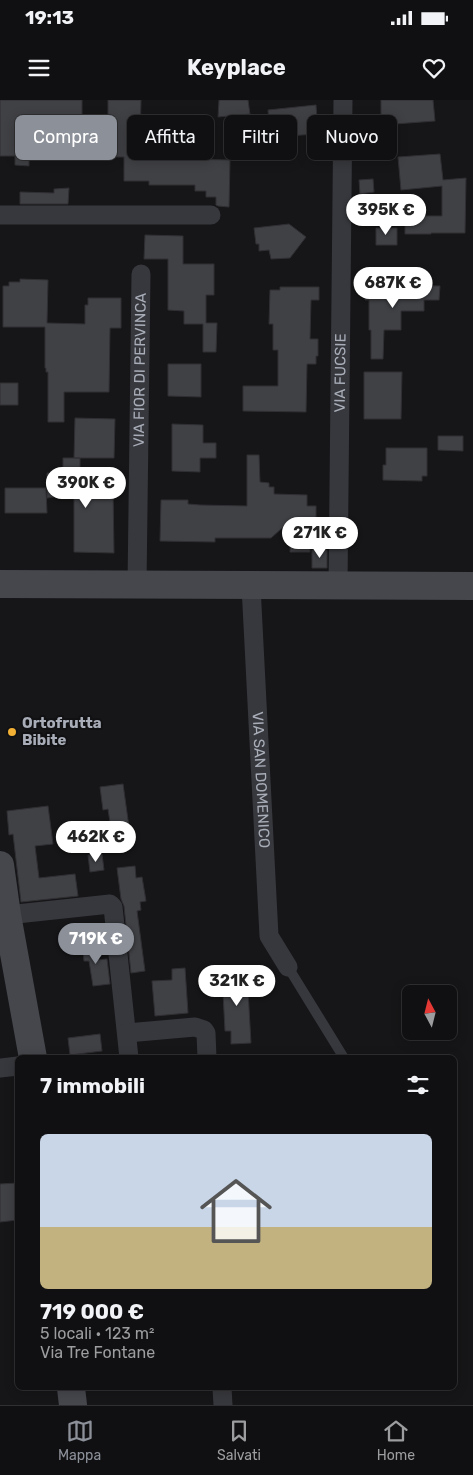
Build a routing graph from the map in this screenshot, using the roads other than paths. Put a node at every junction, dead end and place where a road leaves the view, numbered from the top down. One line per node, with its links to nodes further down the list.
1 (343, 100): 6 (street, VIA FUCSIE)
2 (0, 215): 3 (street)
3 (210, 215)
4 (141, 274): 7 (street, VIA FIOR DI PERVINCA)
5 (0, 584): 7 (street)
6 (338, 585): 8 (street); 9 (street)
7 (137, 586): 8 (street)
8 (251, 586): 12 (street, VIA SAN DOMENICO)
9 (473, 586)
10 (0, 865): 11 (street)
11 (5, 912): 13 (street); 14 (street)
12 (288, 967): 17 (lane)
13 (127, 1033): 15 (street); 16 (street)
14 (32, 1055)
15 (129, 1055)
16 (207, 1055)
17 (342, 1055)
18 (15, 1066): 19 (street)
19 (0, 1068)
20 (71, 1390): 22 (street)
21 (222, 1390): 23 (street)
22 (73, 1405)
23 (223, 1405)

